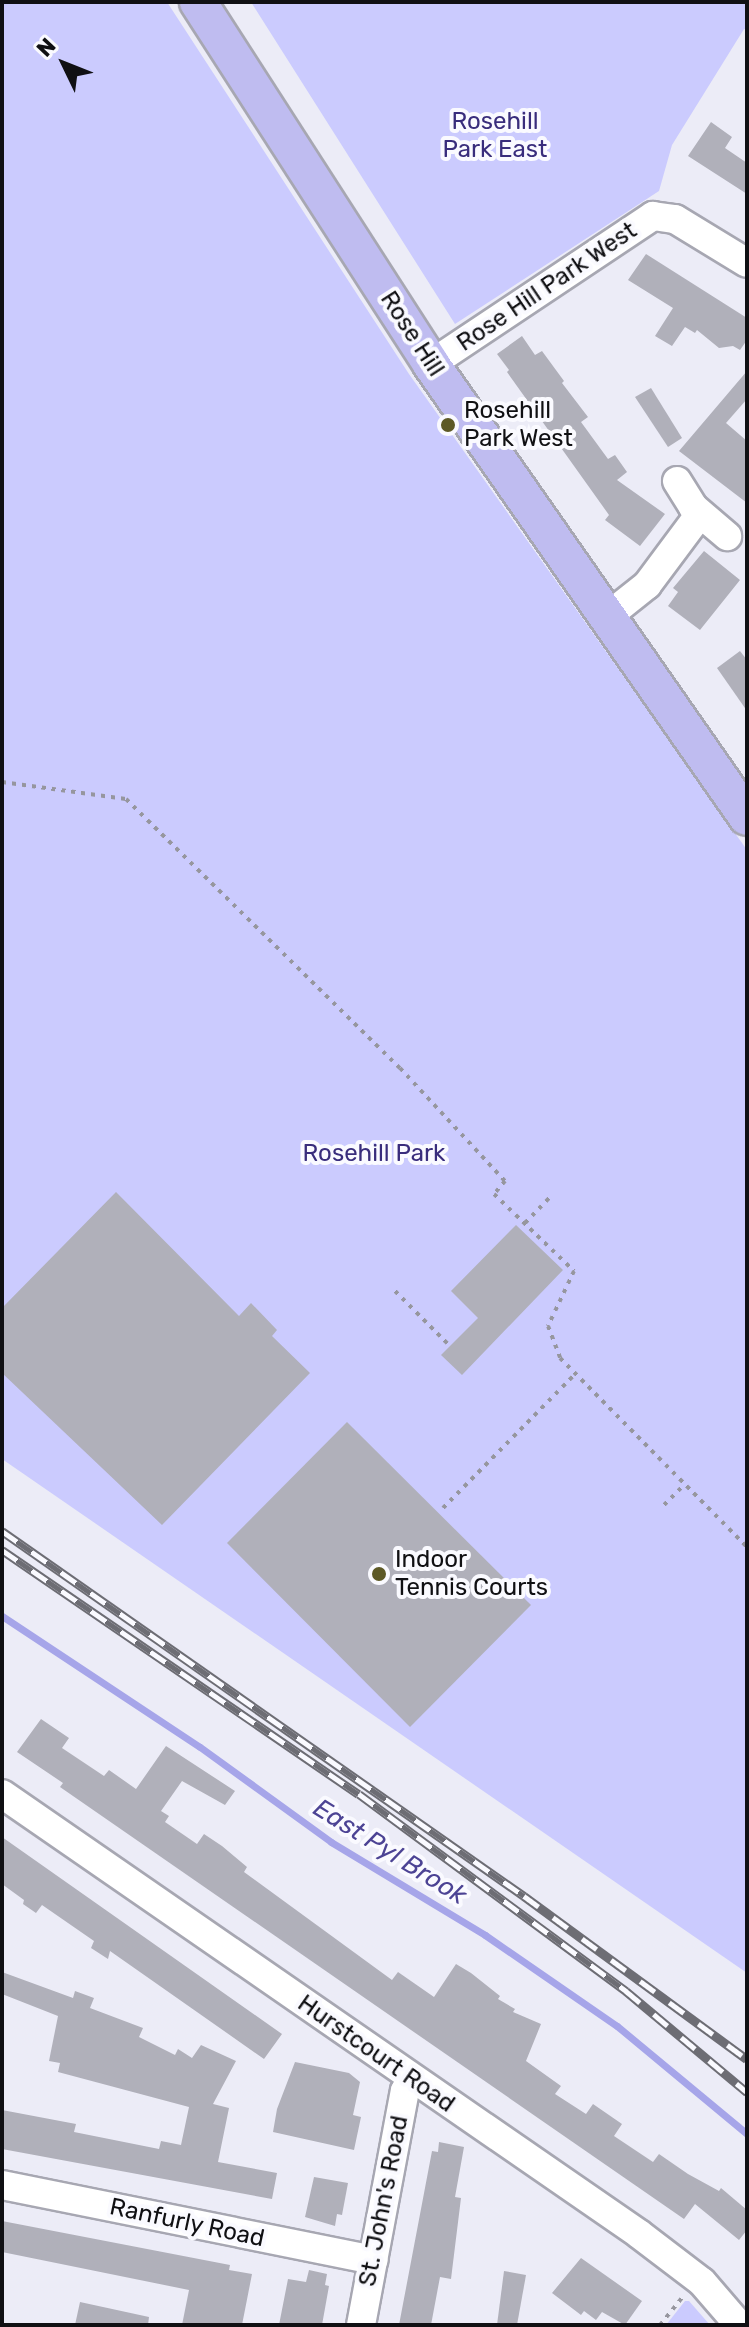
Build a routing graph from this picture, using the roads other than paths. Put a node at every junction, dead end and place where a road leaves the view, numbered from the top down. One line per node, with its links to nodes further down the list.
1 (198, 2): 3 (main road, Rose Hill)
2 (747, 263): 3 (street, Rose Hill Park West)
3 (431, 364): 7 (main road, Rose Hill)
4 (677, 481): 5 (street)
5 (700, 514): 6 (street); 7 (street)
6 (727, 536)
7 (608, 616): 8 (main road, Rose Hill)
8 (747, 817)
9 (2, 1794): 10 (street, Hurstcourt Road)
10 (412, 2079): 12 (street, St. John's Road); 14 (street, Hurstcourt Road)
11 (2, 2185): 12 (street, Ranfurly Road)
12 (373, 2260): 13 (street, St. John's Road)
13 (361, 2325)
14 (739, 2325)

